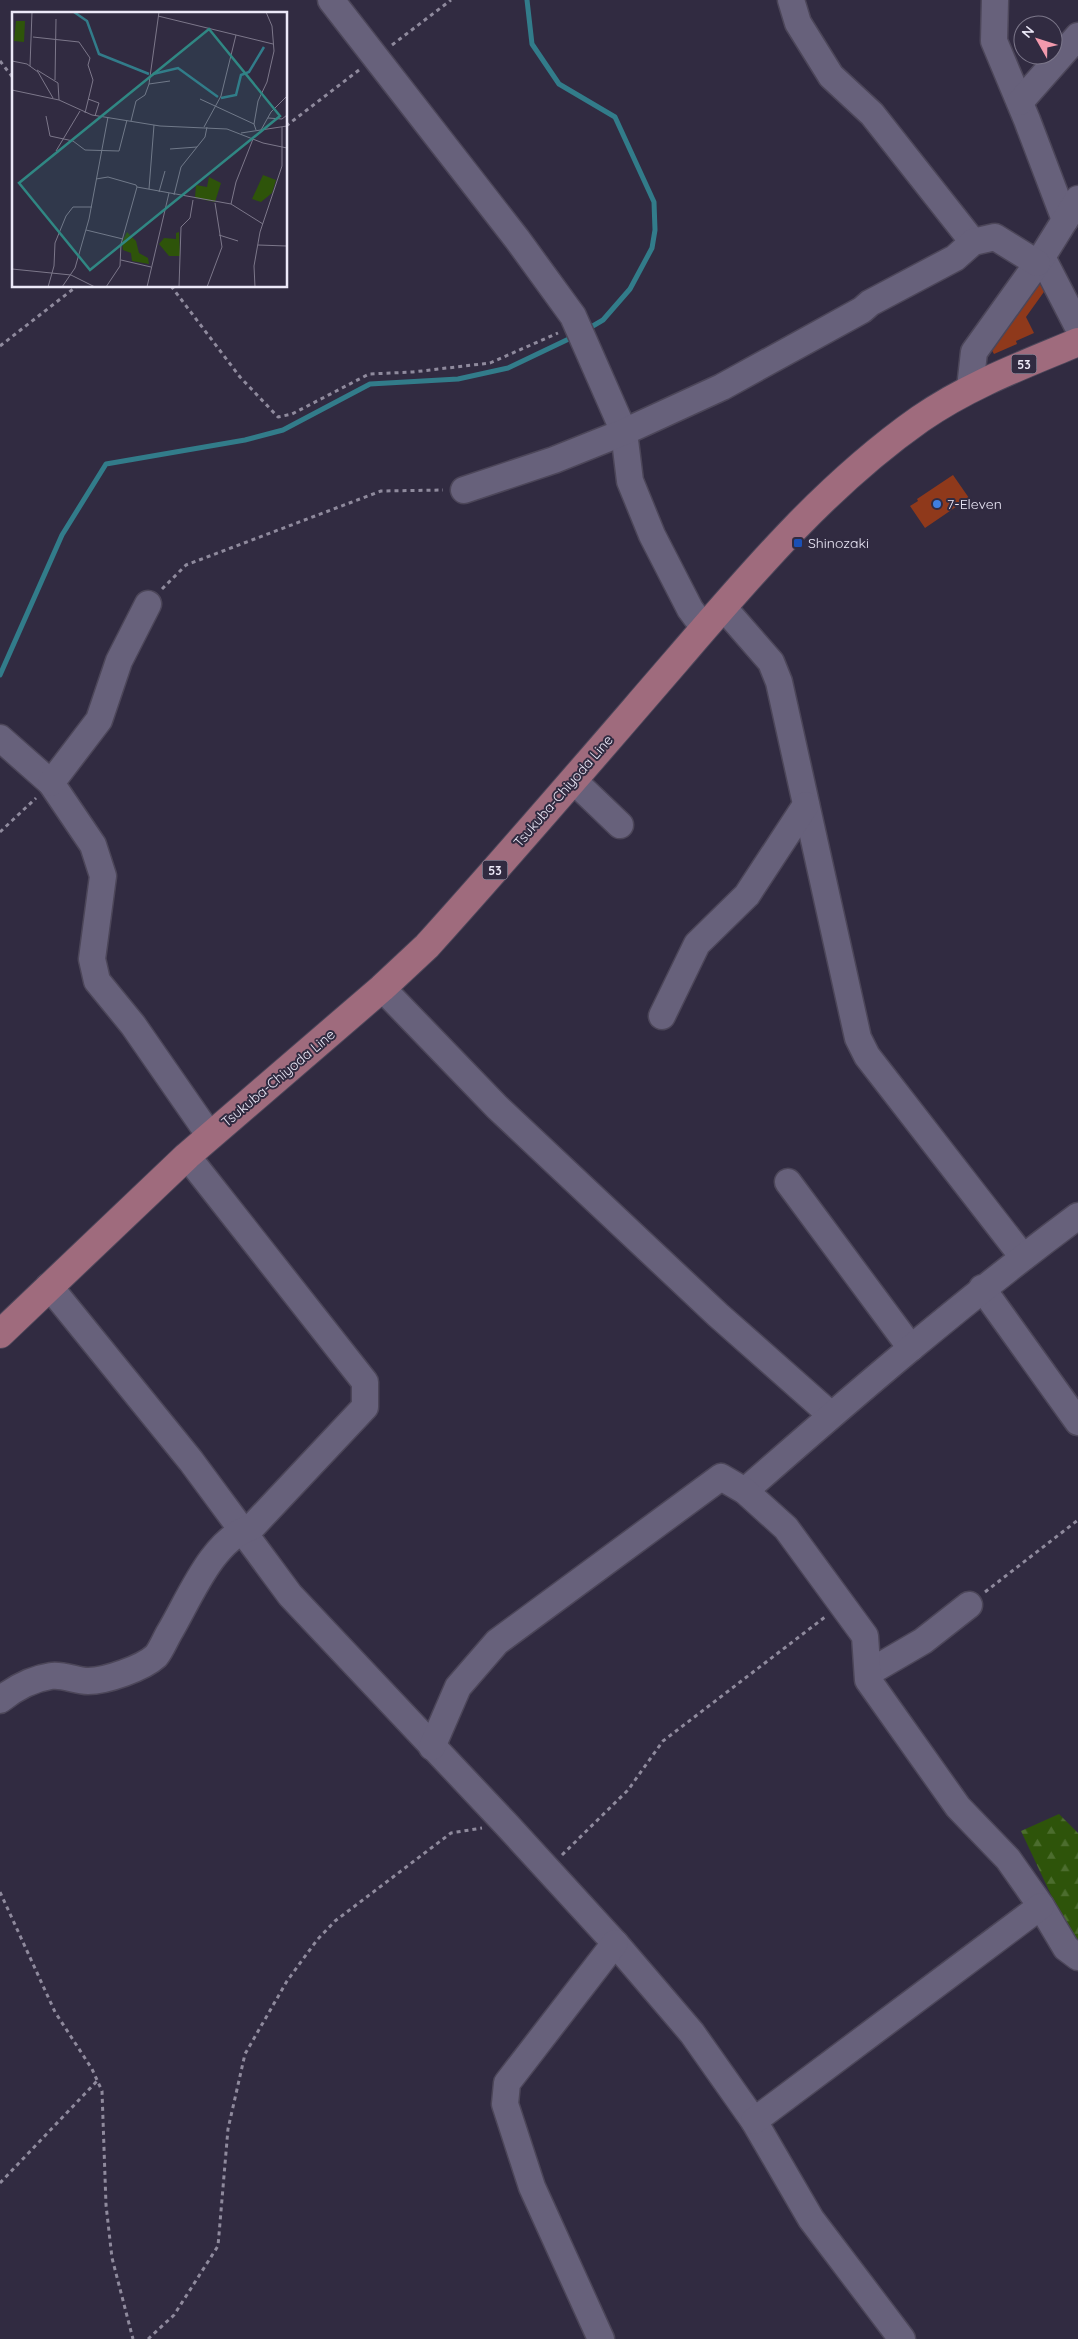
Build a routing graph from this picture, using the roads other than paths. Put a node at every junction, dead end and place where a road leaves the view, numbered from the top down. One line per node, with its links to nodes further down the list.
1 (331, 0): 13 (street)
2 (791, 0): 8 (street)
3 (995, 0): 5 (street)
4 (1078, 36): 5 (street)
5 (1020, 102): 7 (street)
6 (1078, 199): 7 (street)
7 (1065, 220): 9 (street)
8 (973, 242): 9 (street); 13 (street)
9 (1039, 260): 10 (street); 12 (street)
10 (1078, 327)
11 (1078, 342): 12 (main road, Tsukuba-Chiyoda Line / 53)
12 (970, 388): 16 (main road, Tsukuba-Chiyoda Line / 53)
13 (624, 432): 14 (street); 17 (street)
14 (464, 490)
15 (148, 604): 20 (street)
16 (723, 607): 17 (main road, Tsukuba-Chiyoda Line / 53); 21 (street)
17 (704, 628): 19 (main road, Tsukuba-Chiyoda Line / 53)
18 (0, 738): 20 (street)
19 (573, 780): 22 (street); 23 (main road, Tsukuba-Chiyoda Line / 53)
20 (52, 783): 25 (street)
21 (806, 805): 24 (street); 29 (street)
22 (620, 825)
23 (382, 988): 25 (main road, Tsukuba-Chiyoda Line / 53); 34 (street)
24 (662, 1016)
25 (210, 1136): 26 (main road, Tsukuba-Chiyoda Line / 53)
26 (187, 1156): 30 (main road, Tsukuba-Chiyoda Line / 53); 37 (street)
27 (788, 1182): 33 (street)
28 (1078, 1216): 29 (street)
29 (1023, 1257): 31 (street)
30 (49, 1286): 32 (main road, Tsukuba-Chiyoda Line / 53); 37 (street)
31 (982, 1288): 33 (street); 35 (street)
32 (0, 1334)
33 (911, 1348): 34 (street)
34 (831, 1415): 36 (street)
35 (1078, 1422)
36 (745, 1491): 39 (street); 41 (street)
37 (243, 1530): 40 (street); 41 (street)
38 (969, 1605): 39 (street)
39 (868, 1673): 42 (street)
40 (0, 1700)
41 (432, 1747): 43 (street)
42 (1041, 1906): 44 (street); 45 (street)
43 (615, 1943): 45 (street); 46 (street)
44 (1078, 1957)
45 (754, 2121): 47 (street)
46 (601, 2339)
47 (902, 2339)

